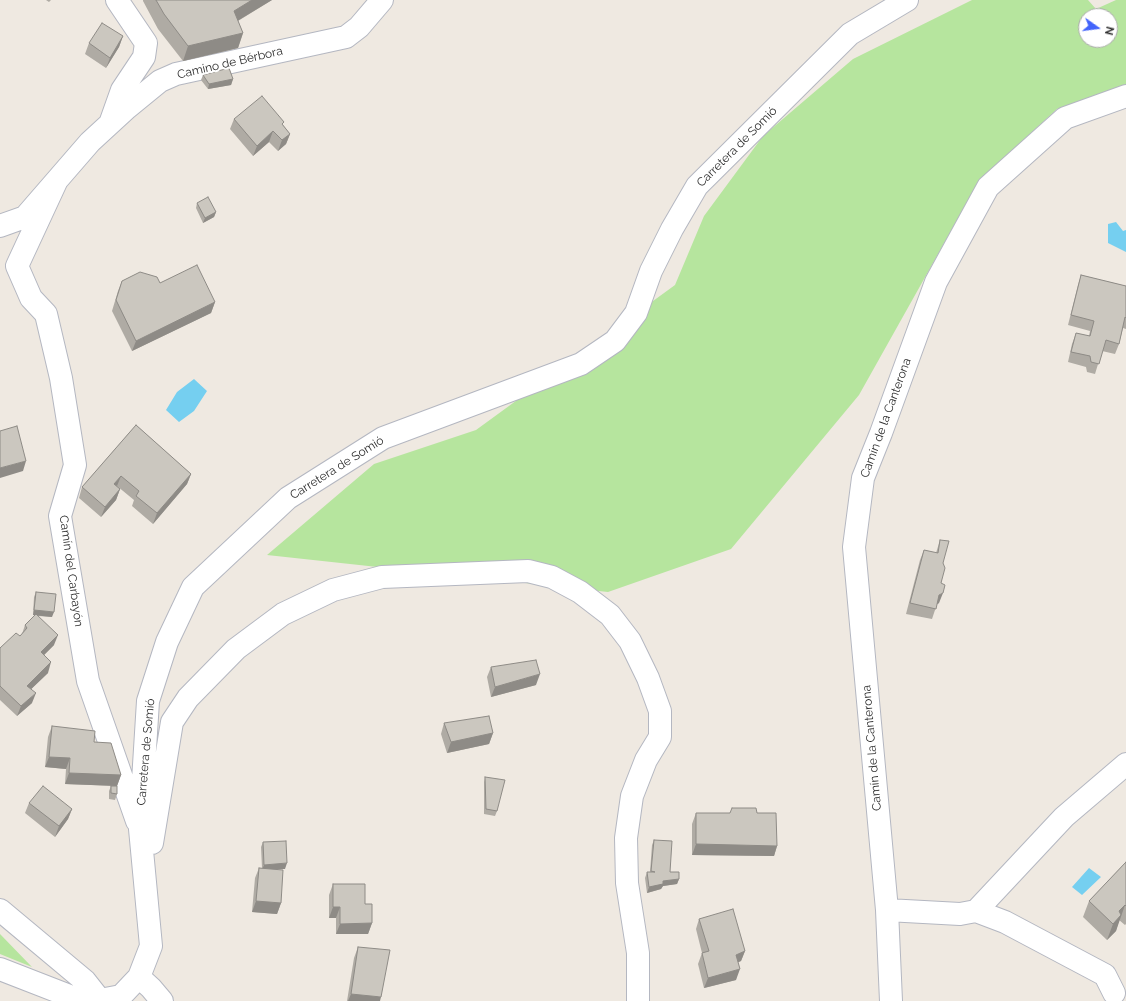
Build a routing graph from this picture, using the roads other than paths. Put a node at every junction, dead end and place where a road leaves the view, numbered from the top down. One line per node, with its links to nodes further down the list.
1 (117, 0): 5 (street)
2 (907, 0): 9 (street, Carretera de Somió)
3 (376, 3): 5 (street, Camino de Bérbora)
4 (1126, 96): 12 (street, Camín de la Canterona)
5 (110, 124): 6 (street, Camino de Bérbora)
6 (56, 182): 7 (street, Camino de Bérbora); 9 (street, Camín del Carbayón)
7 (0, 226)
8 (1126, 764): 13 (street)
9 (140, 829): 10 (street, Carretera de Somió)
10 (145, 886): 15 (street, Carretera de Somió); 19 (street)
11 (0, 910): 17 (street)
12 (887, 910): 13 (street); 20 (street, Camín de la Canterona)
13 (976, 911): 16 (street)
14 (0, 969): 17 (street, Carretera de Somió)
15 (139, 977): 17 (street, Carretera de Somió); 18 (street)
16 (1114, 993)
17 (100, 1000)
18 (162, 1001)
19 (638, 1001)
20 (891, 1001)

